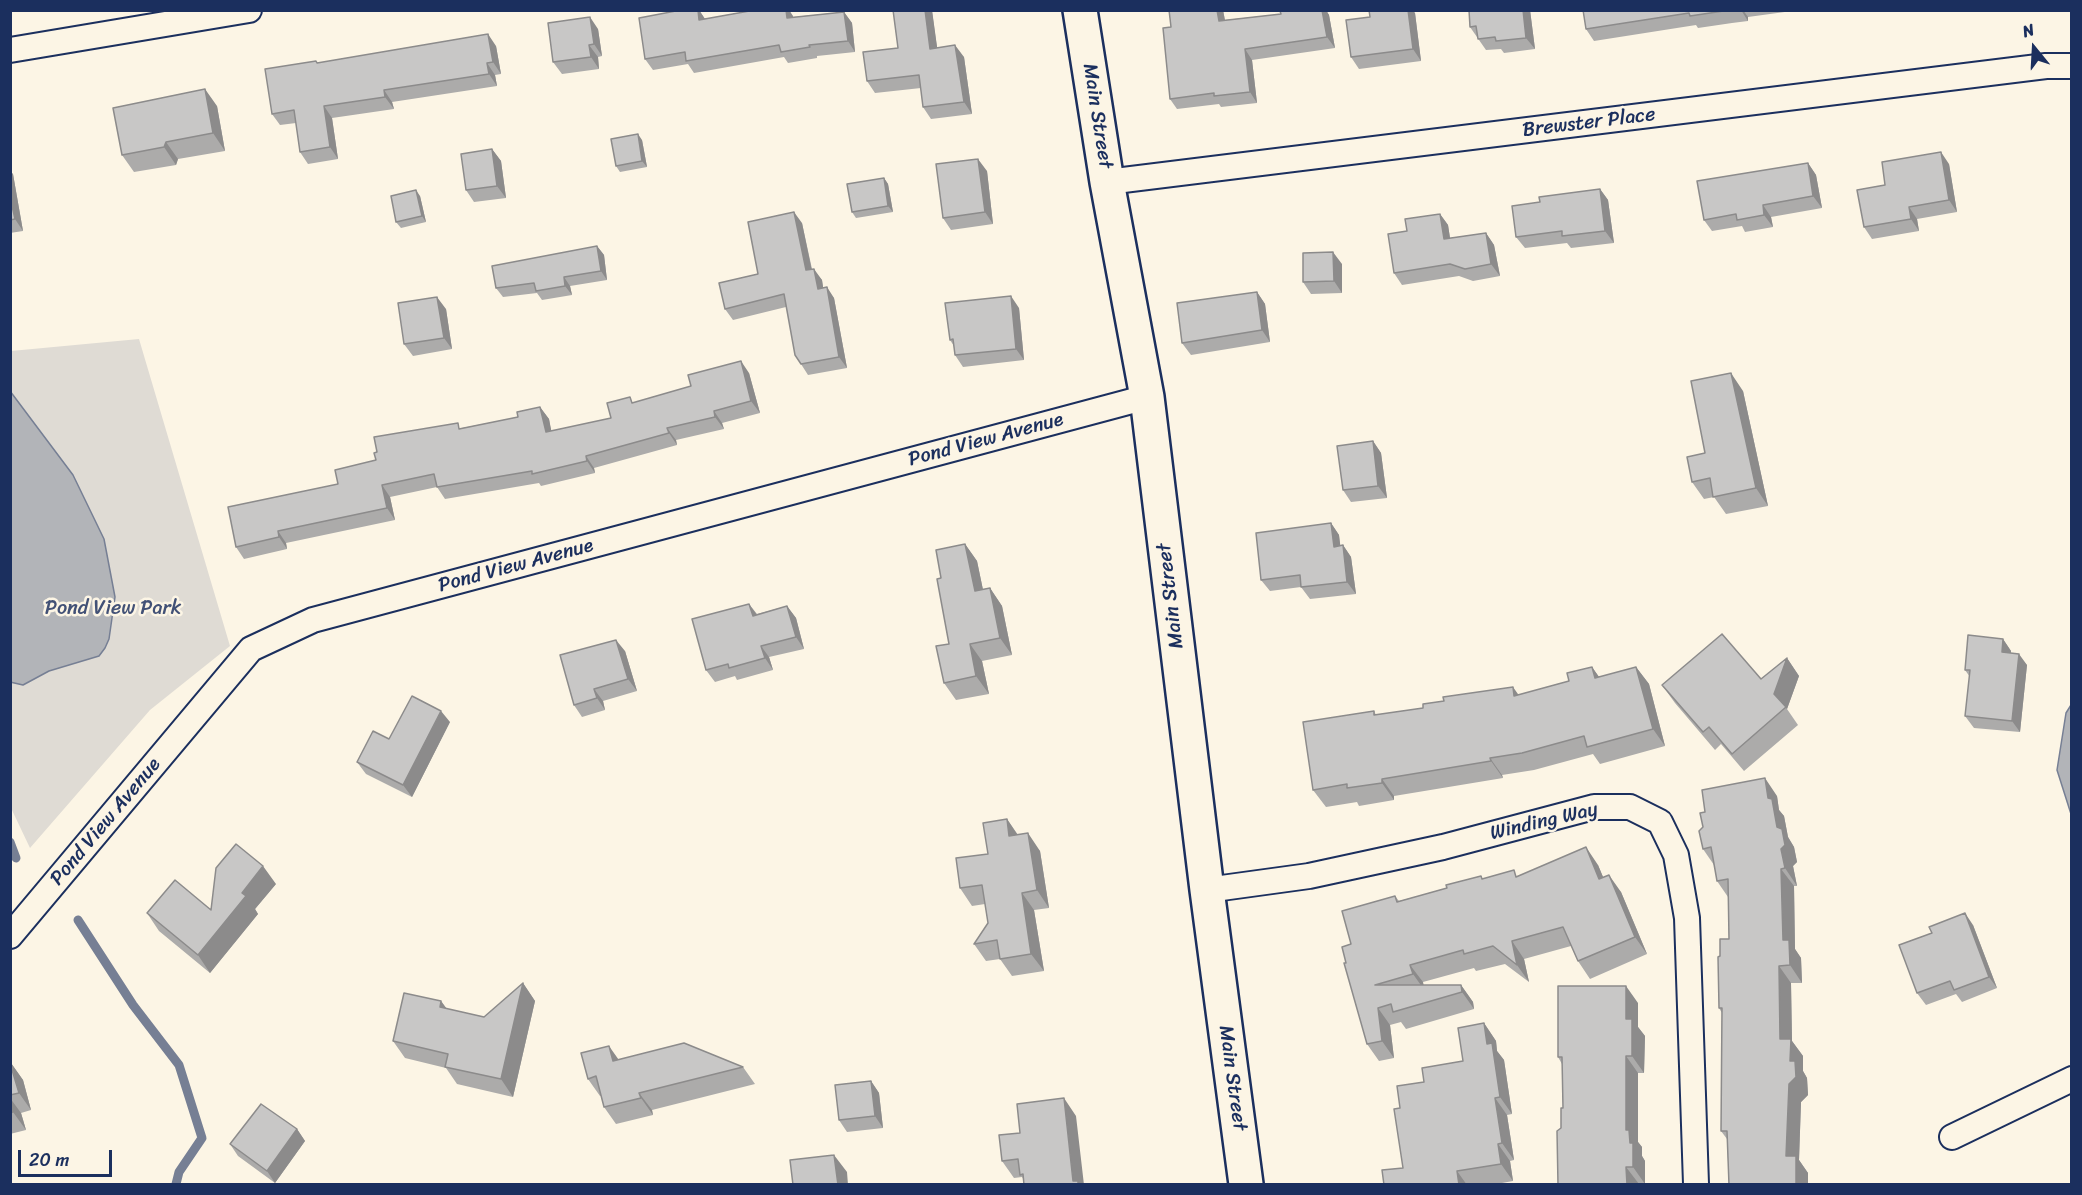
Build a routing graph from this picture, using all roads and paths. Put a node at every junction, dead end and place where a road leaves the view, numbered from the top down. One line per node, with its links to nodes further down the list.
1 (249, 10): 3 (street)
2 (1080, 10): 5 (main road, Main Street)
3 (10, 50)
4 (2072, 66): 5 (street, Brewster Place)
5 (1107, 182): 6 (main road, Main Street)
6 (1147, 397): 7 (main road, Main Street); 8 (street, Pond View Avenue)
7 (1207, 890): 11 (main road, Main Street); 12 (street, Winding Way)
8 (10, 936)
9 (2072, 1079): 10 (street)
10 (1952, 1137)
11 (1246, 1185)
12 (1695, 1185)

